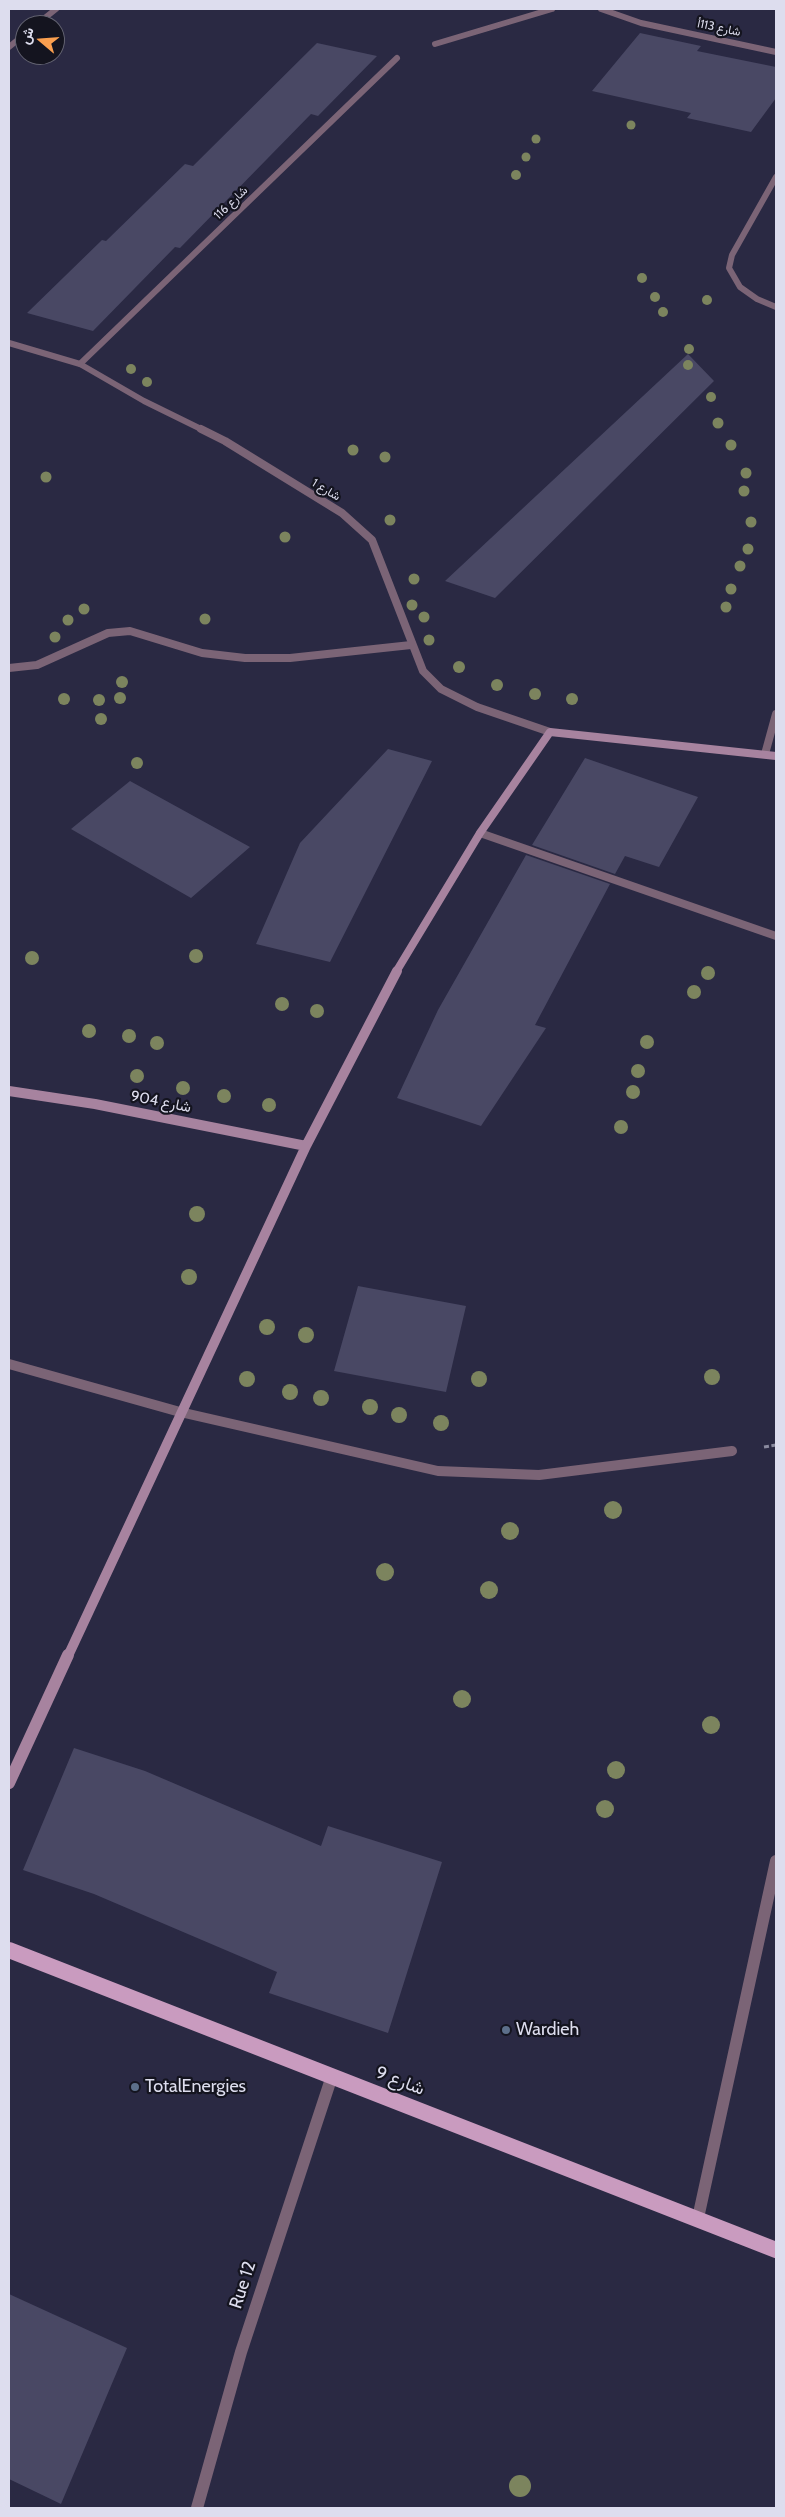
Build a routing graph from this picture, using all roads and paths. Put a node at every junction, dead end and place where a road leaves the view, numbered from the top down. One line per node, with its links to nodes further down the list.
1 (552, 9): 3 (street)
2 (601, 9): 4 (street, شارع 113أ)
3 (435, 44)
4 (776, 52)
5 (397, 58): 9 (street, شارع 116)
6 (776, 178): 7 (street)
7 (776, 307)
8 (9, 343): 9 (street, شارع 1)
9 (80, 364): 10 (street, شارع 1)
10 (411, 645): 11 (street); 13 (street, شارع 1)
11 (9, 668)
12 (776, 714): 14 (street)
13 (550, 732): 14 (main road); 16 (main road)
14 (765, 754): 15 (main road)
15 (776, 756)
16 (480, 834): 17 (street); 19 (main road)
17 (776, 936)
18 (9, 1091): 19 (main road, شارع 904)
19 (306, 1146): 21 (main road)
20 (9, 1364): 21 (street)
21 (180, 1412): 22 (street); 23 (main road)
22 (732, 1451)
23 (9, 1783)
24 (776, 1861): 27 (street)
25 (9, 1950): 26 (main road, شارع 9)
26 (332, 2076): 27 (main road, شارع 9); 29 (street, Rue 12)
27 (698, 2218): 28 (main road, شارع 9)
28 (776, 2250)
29 (197, 2508)

